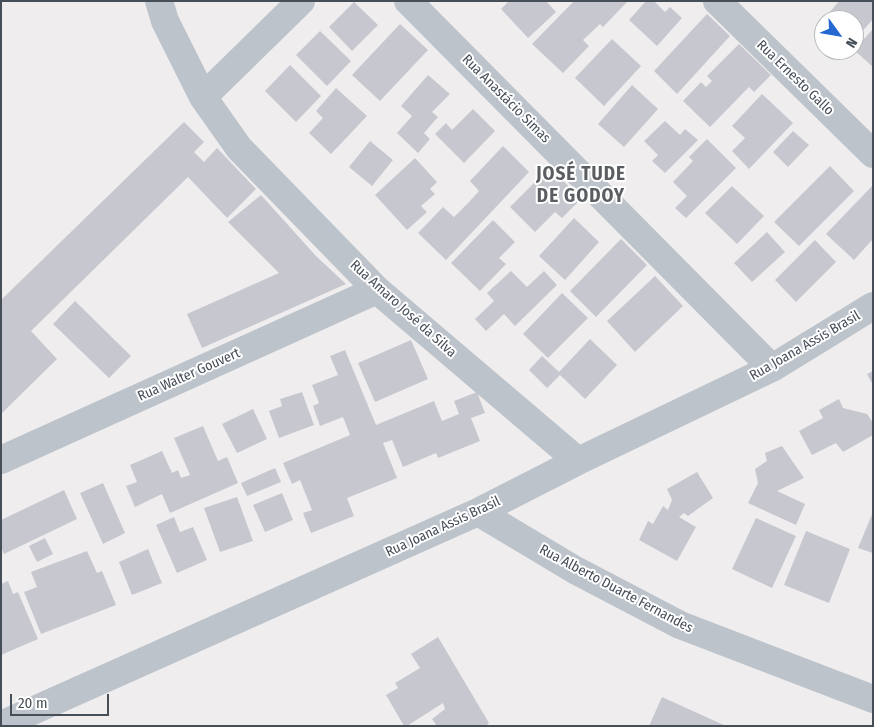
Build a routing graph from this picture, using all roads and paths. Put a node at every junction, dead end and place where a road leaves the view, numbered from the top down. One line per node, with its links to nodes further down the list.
1 (159, 1): 5 (street, Rua Amaro José da Silva)
2 (301, 1): 5 (street)
3 (408, 1): 9 (street, Rua Anastácio Simas)
4 (717, 1): 6 (street, Rua Ernesto Gallo)
5 (203, 97): 7 (street, Rua Amaro José da Silva)
6 (873, 154)
7 (377, 290): 10 (street, Rua Walter Gouvert); 11 (street, Rua Amaro José da Silva)
8 (873, 306): 9 (street, Rua Joana Assis Brasil)
9 (772, 368): 11 (street, Rua Joana Assis Brasil)
10 (1, 460)
11 (578, 461): 12 (street, Rua Joana Assis Brasil)
12 (478, 512): 13 (street, Rua Alberto Duarte Fernandes); 14 (street, Rua Joana Assis Brasil)
13 (873, 699)
14 (18, 722)

